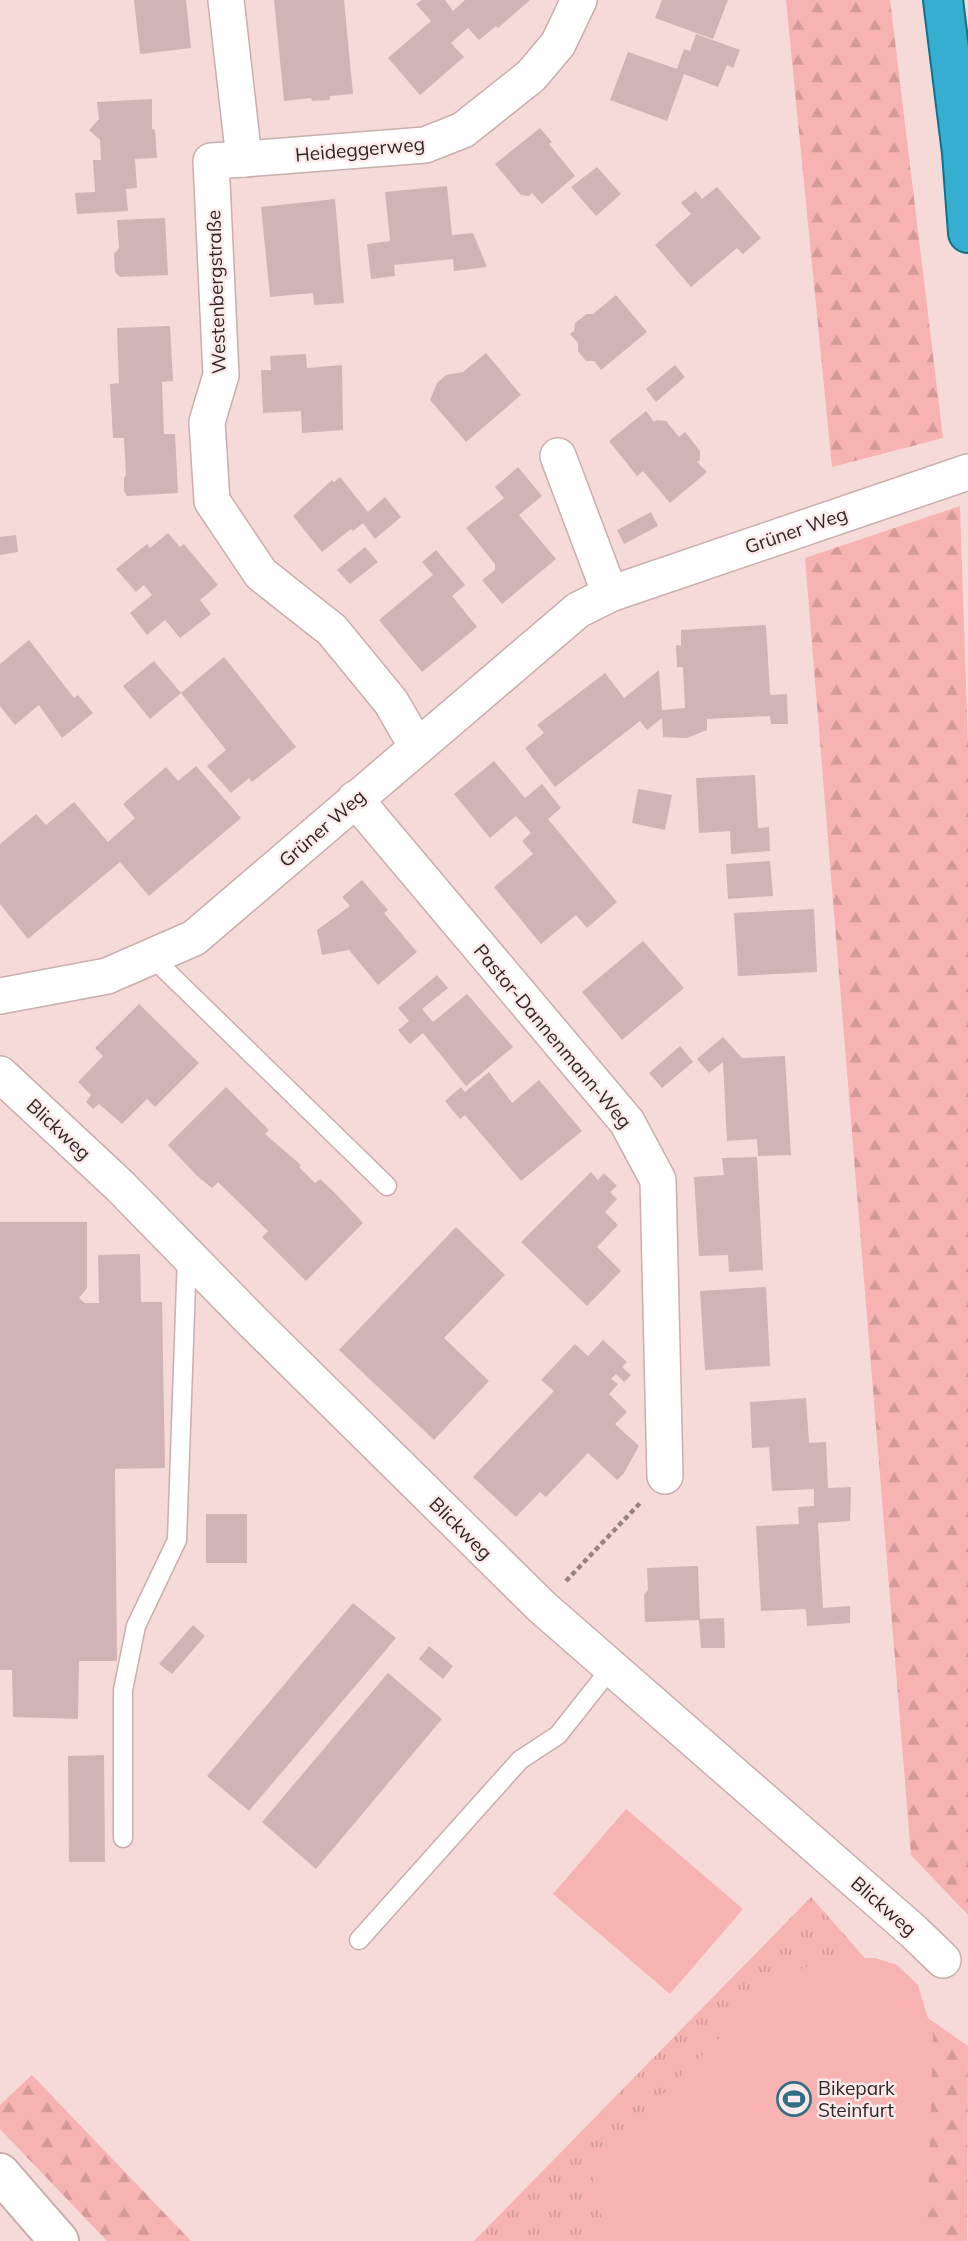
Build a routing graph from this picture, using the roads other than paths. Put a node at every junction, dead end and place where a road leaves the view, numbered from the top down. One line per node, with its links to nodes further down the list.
1 (226, 0): 4 (street)
2 (579, 0): 4 (street, Heideggerweg)
3 (943, 0): 5 (highway)
4 (244, 159): 9 (street, Westenbergstraße)
5 (968, 233)
6 (558, 456): 8 (street)
7 (968, 472): 8 (street, Grüner Weg)
8 (610, 594): 9 (street, Grüner Weg)
9 (417, 747): 10 (street, Grüner Weg)
10 (355, 799): 11 (street, Grüner Weg); 16 (street, Pastor-Dannenmann-Weg)
11 (152, 957): 12 (street, Grüner Weg); 14 (lane)
12 (0, 996)
13 (0, 1074): 15 (street, Blickweg)
14 (387, 1186)
15 (187, 1255): 17 (street, Blickweg); 18 (lane)
16 (665, 1476)
17 (611, 1668): 19 (lane); 20 (street, Blickweg)
18 (123, 1838)
19 (359, 1940)
20 (943, 1960)
21 (0, 2173): 22 (main road)
22 (59, 2241)

